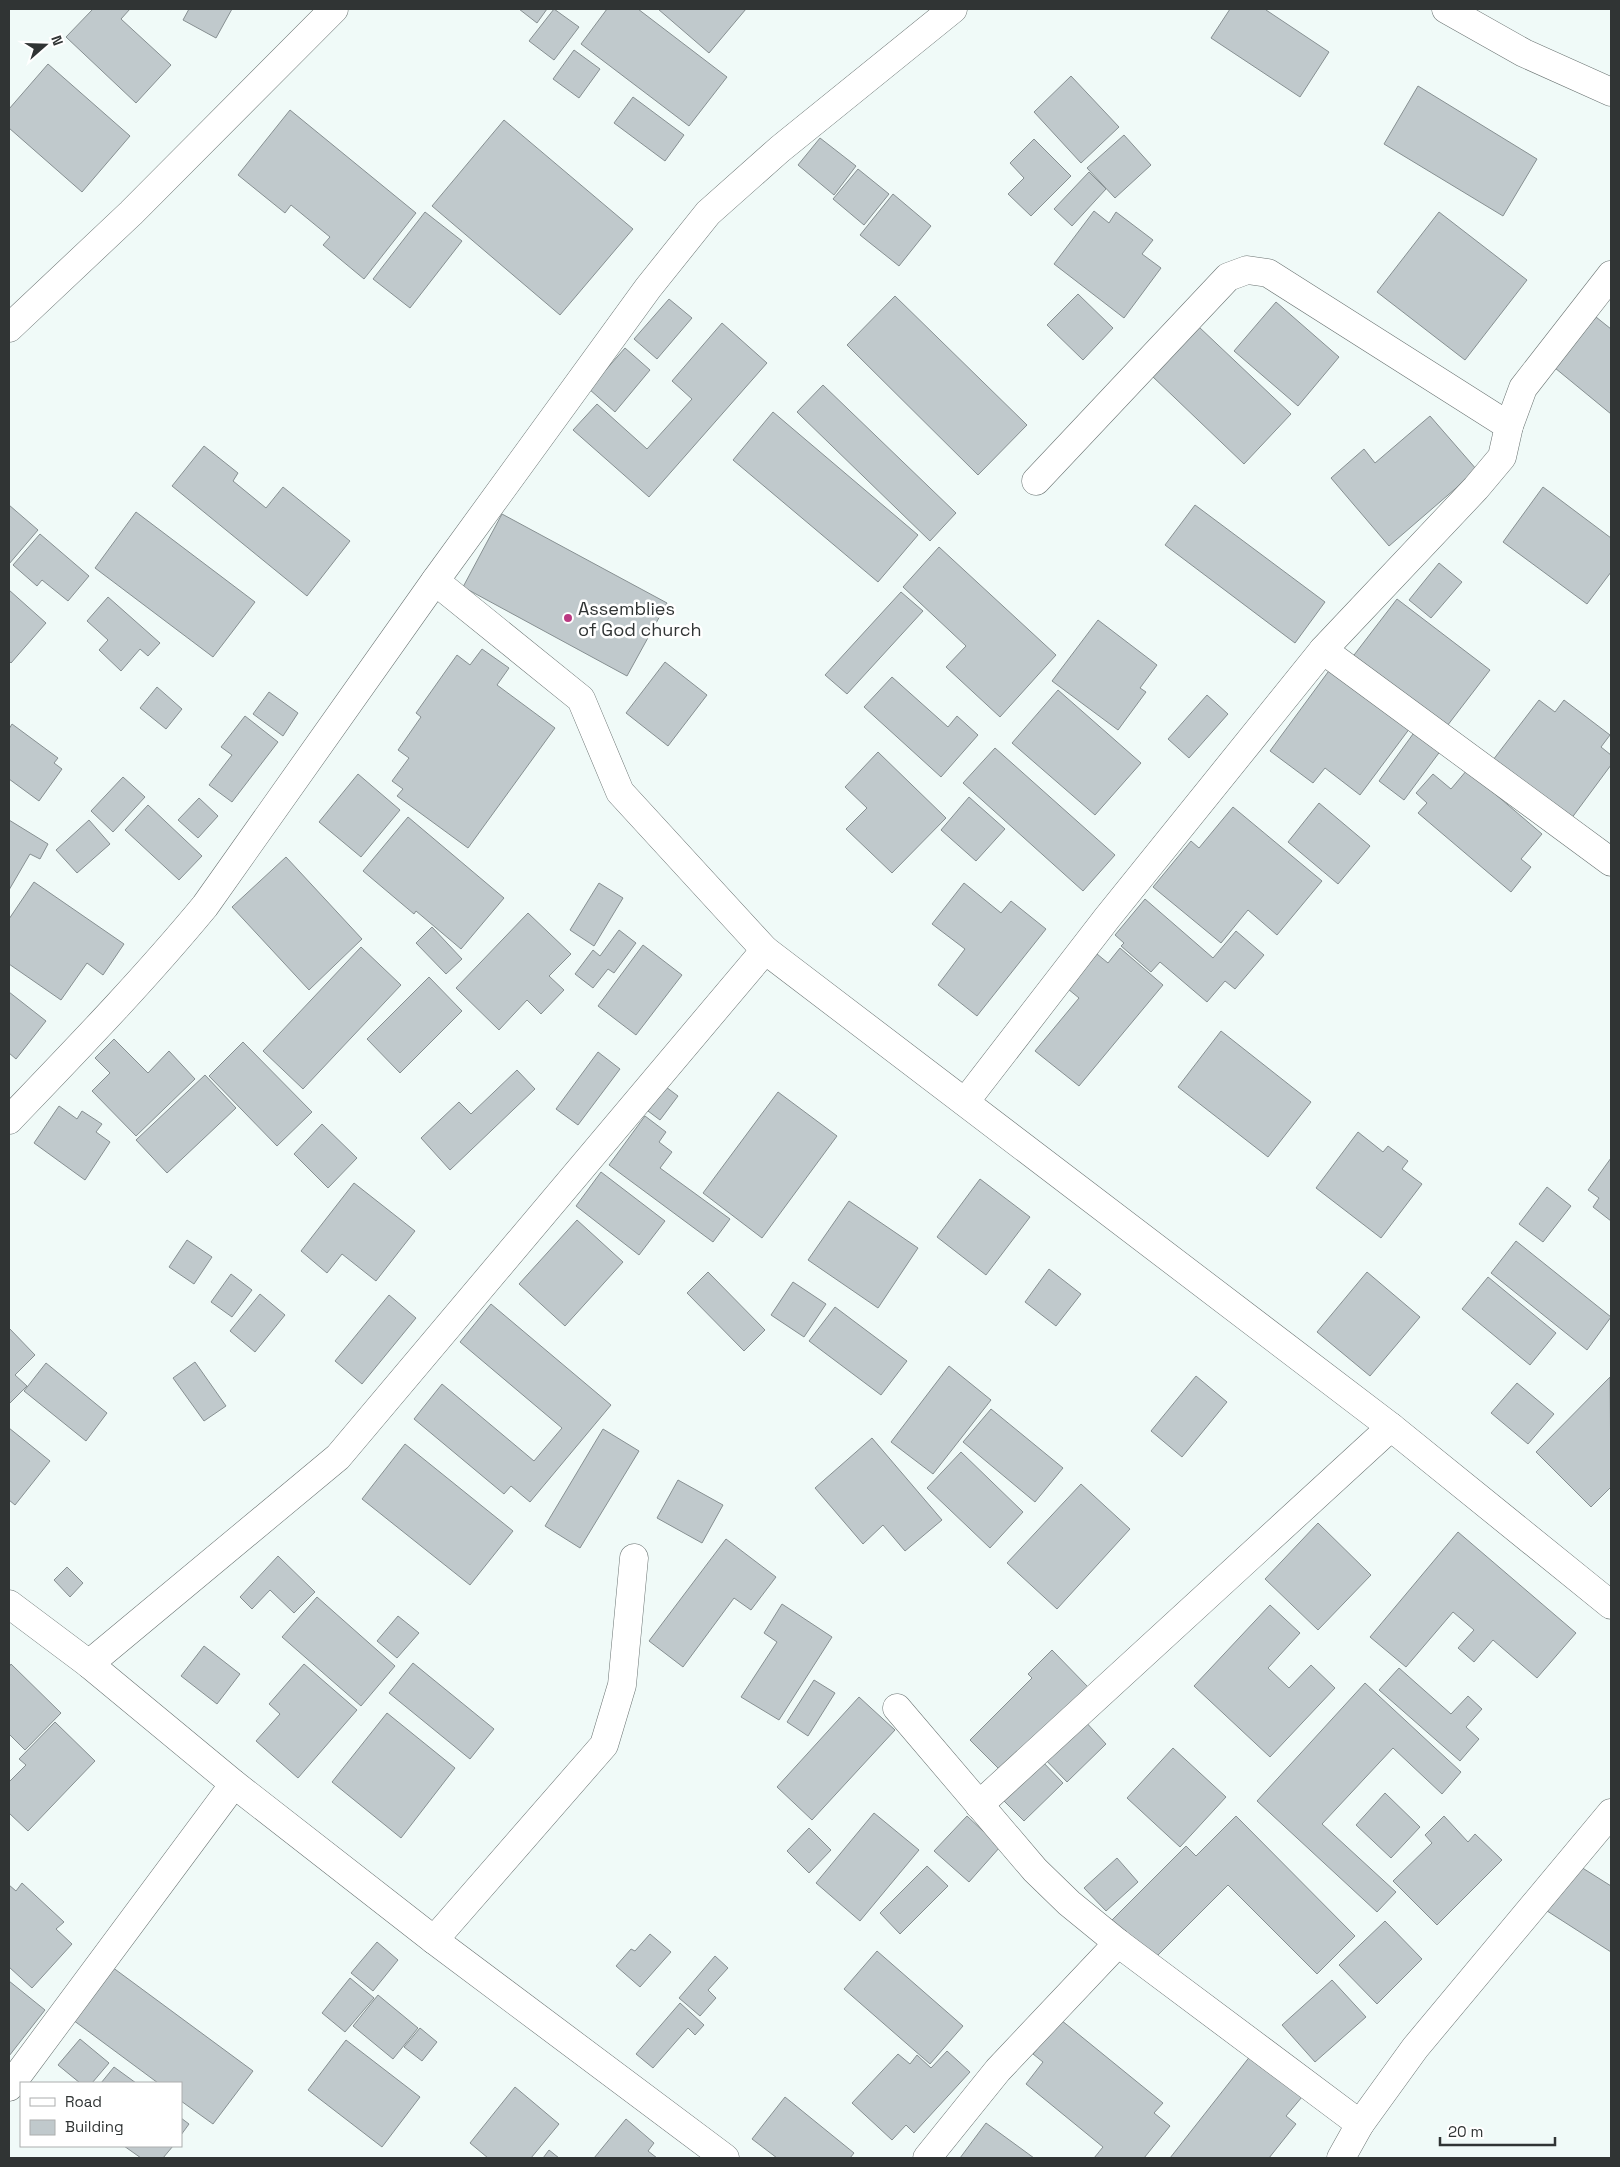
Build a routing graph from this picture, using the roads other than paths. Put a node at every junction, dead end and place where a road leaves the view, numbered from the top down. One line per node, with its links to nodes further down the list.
1 (334, 9): 6 (street)
2 (954, 9): 9 (street)
3 (1446, 9): 4 (street)
4 (1611, 92)
5 (1611, 275): 7 (street)
6 (9, 328)
7 (1509, 426): 8 (street); 10 (street)
8 (1036, 482)
9 (435, 581): 12 (street); 14 (street)
10 (1323, 650): 11 (street); 13 (street)
11 (1611, 862)
12 (765, 950): 13 (street); 19 (street)
13 (965, 1102): 15 (street)
14 (9, 1120)
15 (1391, 1427): 18 (street); 22 (street)
16 (634, 1558): 24 (street)
17 (9, 1604): 19 (street)
18 (1611, 1605)
19 (88, 1664): 21 (street)
20 (897, 1708): 22 (street)
21 (234, 1784): 24 (street); 26 (street)
22 (979, 1805): 25 (street)
23 (1611, 1813): 27 (street)
24 (434, 1940): 28 (street)
25 (1118, 1943): 27 (street); 29 (street)
26 (9, 2088)
27 (1360, 2124): 30 (street)
28 (724, 2158)
29 (927, 2158)
30 (1340, 2158)

